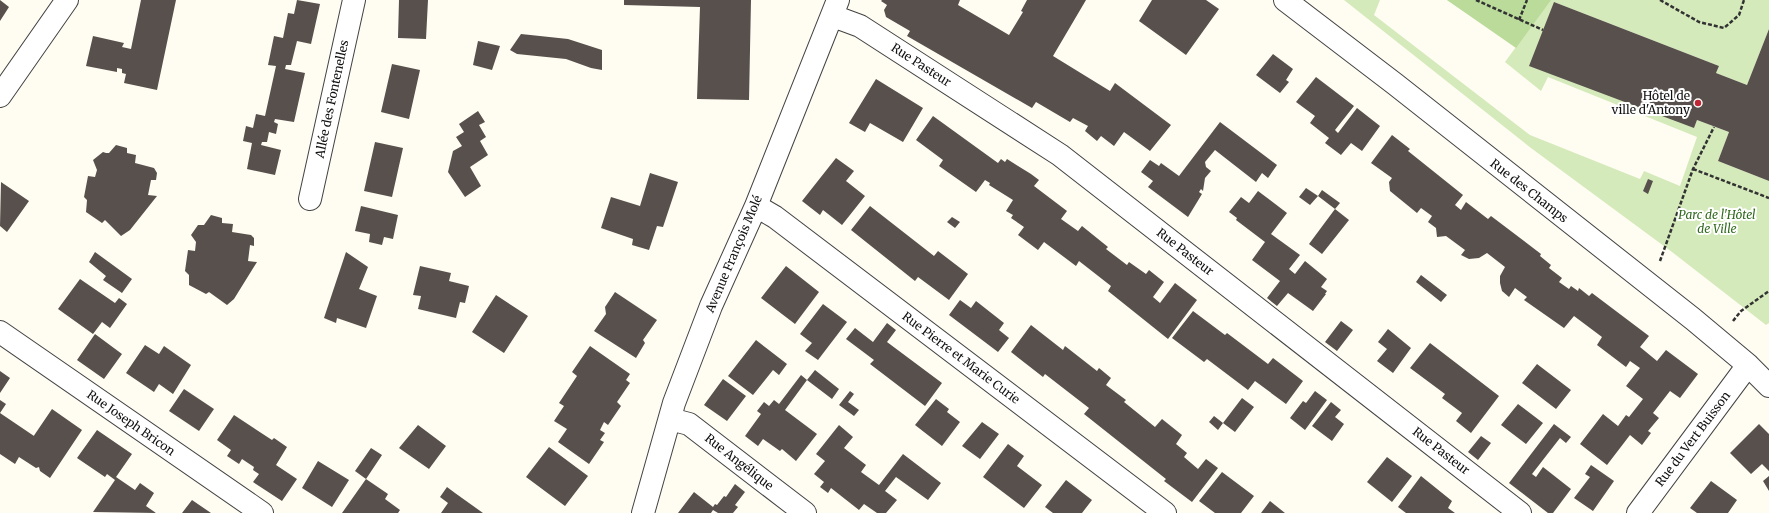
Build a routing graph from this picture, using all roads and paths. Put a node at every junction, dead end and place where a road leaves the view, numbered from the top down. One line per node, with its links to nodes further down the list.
1 (67, 0): 11 (street)
2 (354, 0): 15 (street, Allée des Fontenelles)
3 (1285, 0): 17 (street, Rue des Champs)
4 (1476, 0): 9 (path)
5 (1527, 0): 9 (path)
6 (1660, 0): 7 (path)
7 (1744, 0)
8 (836, 8): 16 (street, Avenue François Molé); 28 (street, Rue Pasteur)
9 (1519, 20): 10 (path)
10 (1543, 30)
11 (0, 96)
12 (1714, 127): 13 (path)
13 (1693, 169): 14 (path); 17 (path)
14 (1769, 198)
15 (310, 199)
16 (756, 206): 23 (street, Avenue François Molé); 27 (street, Rue Pierre et Marie Curie)
17 (1651, 286): 20 (street, Rue des Champs)
18 (1769, 291): 20 (path)
19 (0, 332): 24 (street, Rue Joseph Bricon)
20 (1718, 340): 21 (street, Rue des Champs)
21 (1748, 365): 22 (street, Rue des Champs); 29 (street, Rue du Vert Buisson)
22 (1769, 386)
23 (670, 419): 25 (street, Avenue François Molé); 26 (street, Rue Angélique)
24 (262, 513)
25 (643, 513)
26 (805, 513)
27 (1165, 513)
28 (1520, 513)
29 (1638, 513)

